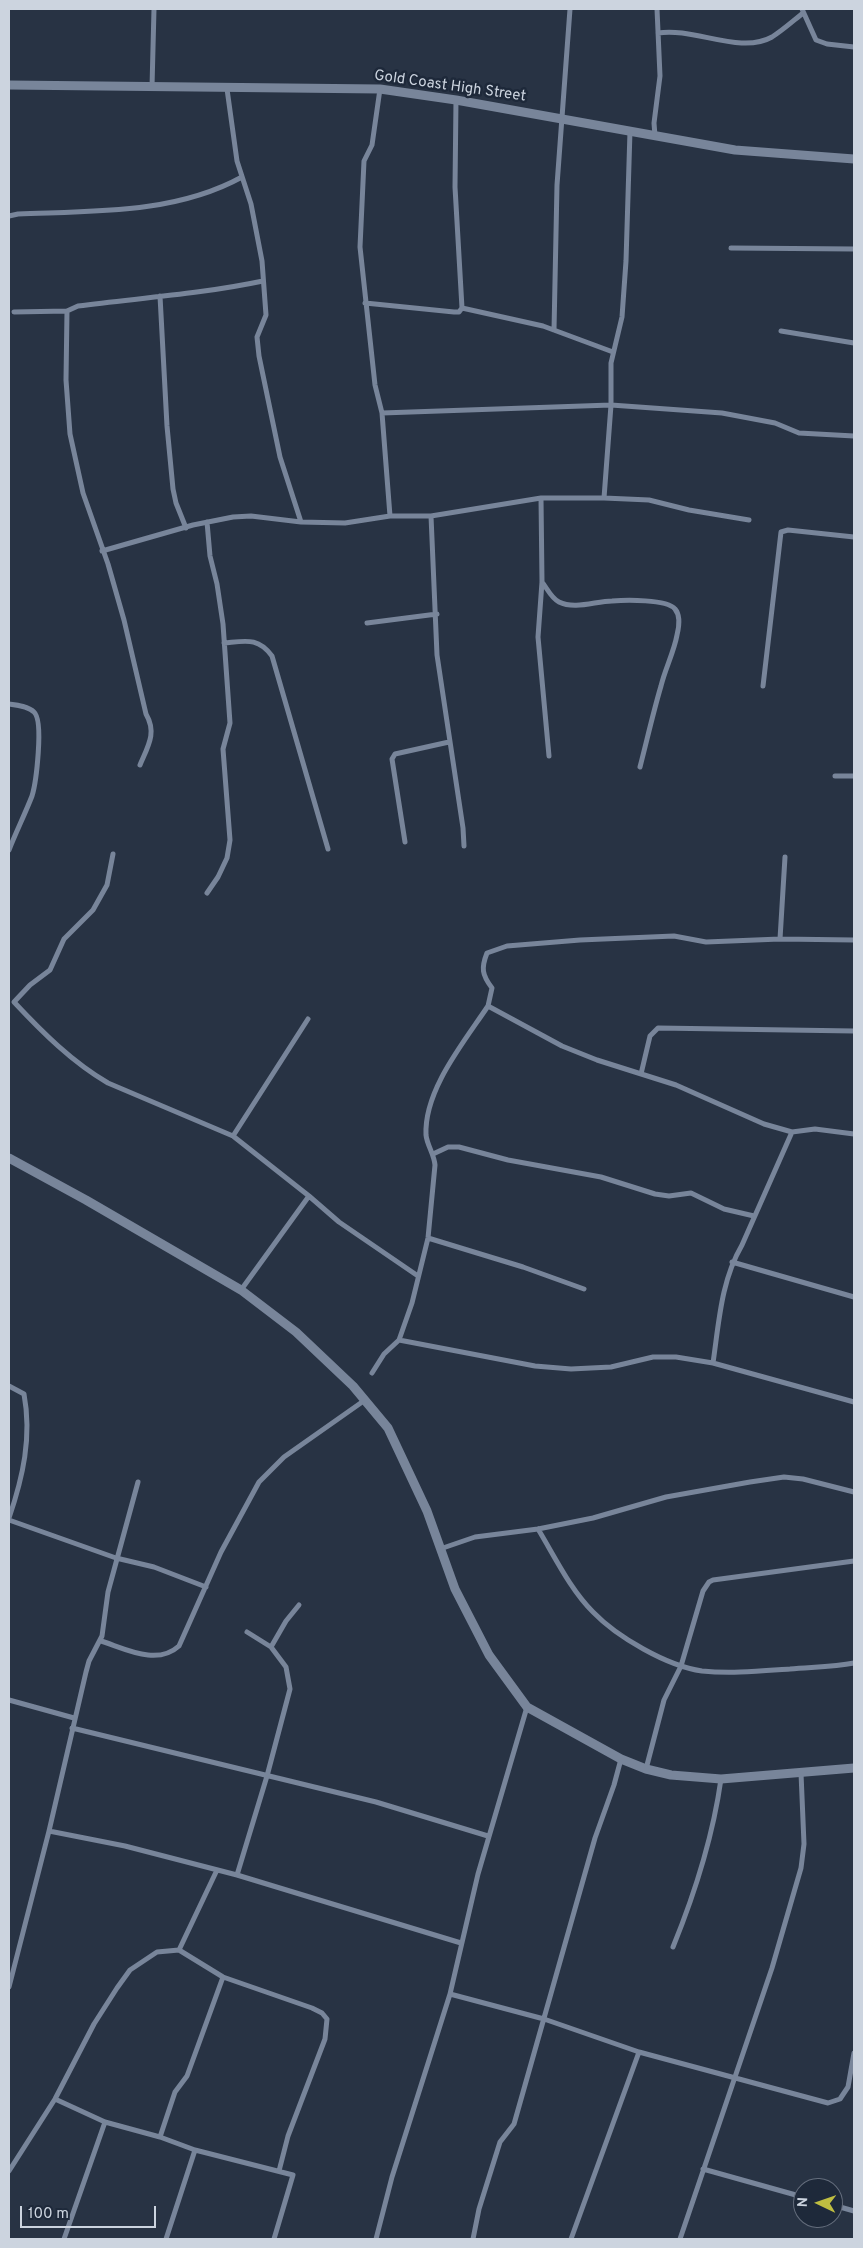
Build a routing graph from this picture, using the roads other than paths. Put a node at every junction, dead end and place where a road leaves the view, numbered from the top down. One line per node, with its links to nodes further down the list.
1 (154, 9): 8 (street)
2 (570, 9): 12 (street)
3 (657, 9): 5 (street)
4 (803, 11): 5 (street); 6 (street)
5 (658, 33): 14 (street)
6 (854, 47)
7 (9, 85): 8 (street, Gold Coast High Street)
8 (152, 87): 9 (street, Gold Coast High Street)
9 (227, 89): 10 (street, Gold Coast High Street); 16 (street)
10 (380, 90): 11 (street, Gold Coast High Street); 22 (street)
11 (456, 100): 12 (street, Gold Coast High Street); 23 (street)
12 (561, 119): 13 (street, Gold Coast High Street); 26 (street)
13 (630, 131): 14 (street, Gold Coast High Street); 29 (street)
14 (655, 136): 15 (street, Gold Coast High Street)
15 (854, 159)
16 (242, 177): 17 (street); 20 (street)
17 (9, 216)
18 (730, 248): 19 (street)
19 (854, 250)
20 (263, 281): 21 (street); 39 (street)
21 (160, 296): 24 (street); 40 (street)
22 (365, 303): 23 (street); 31 (street)
23 (462, 308): 26 (street)
24 (68, 311): 25 (street); 42 (street)
25 (14, 312)
26 (554, 330): 29 (street)
27 (781, 331): 28 (street)
28 (854, 343)
29 (612, 352): 30 (street)
30 (611, 405): 31 (street); 32 (street); 34 (street)
31 (382, 413): 35 (street)
32 (854, 436)
33 (541, 498): 34 (street); 36 (street); 43 (street)
34 (604, 498): 37 (street)
35 (390, 516): 36 (street); 39 (street)
36 (431, 516): 44 (street)
37 (749, 520)
38 (207, 522): 39 (street); 40 (street); 46 (street)
39 (301, 522)
40 (186, 528): 42 (street)
41 (854, 537): 47 (street)
42 (102, 551): 51 (street)
43 (542, 582): 50 (street); 52 (street)
44 (437, 614): 45 (street); 49 (street)
45 (367, 623)
46 (224, 643): 57 (street); 61 (street)
47 (764, 686)
48 (9, 704): 58 (street)
49 (449, 742): 55 (street); 56 (street)
50 (549, 756)
51 (140, 765)
52 (640, 767)
53 (835, 776): 54 (street)
54 (854, 776)
55 (405, 842)
56 (464, 846)
57 (328, 849)
58 (9, 850)
59 (113, 854): 70 (street)
60 (784, 857): 62 (street)
61 (207, 893)
62 (780, 939): 63 (street); 64 (street)
63 (854, 940)
64 (488, 1006): 67 (street); 71 (street)
65 (308, 1019): 70 (street)
66 (854, 1031): 67 (street)
67 (641, 1074): 68 (street)
68 (792, 1132): 69 (street); 74 (street)
69 (854, 1134)
70 (233, 1136): 73 (street)
71 (433, 1154): 74 (street); 75 (street)
72 (9, 1158): 78 (street)
73 (310, 1196): 77 (street); 78 (street)
74 (754, 1216): 76 (street)
75 (428, 1238): 77 (street); 79 (street)
76 (732, 1262): 80 (street); 82 (street)
77 (418, 1276): 81 (street)
78 (241, 1290): 85 (street)
79 (584, 1290)
80 (854, 1297)
81 (399, 1340): 82 (street); 83 (street)
82 (713, 1363): 86 (street)
83 (372, 1373)
84 (9, 1386): 89 (street)
85 (365, 1400): 91 (street); 94 (street)
86 (854, 1402)
87 (138, 1482): 92 (street)
88 (854, 1492): 90 (street)
89 (9, 1519): 92 (street)
90 (538, 1529): 91 (street); 100 (street)
91 (440, 1549): 102 (street)
92 (116, 1558): 94 (street); 97 (street)
93 (854, 1561): 100 (street)
94 (206, 1587): 97 (street)
95 (299, 1605): 98 (street)
96 (247, 1632): 98 (street)
97 (100, 1641): 103 (street)
98 (271, 1647): 109 (street)
99 (854, 1662): 100 (street)
100 (681, 1666): 107 (street)
101 (9, 1700): 103 (street)
102 (527, 1708): 105 (street); 112 (street)
103 (74, 1718): 104 (street)
104 (72, 1728): 109 (street); 111 (street)
105 (620, 1759): 107 (street); 121 (street)
106 (854, 1768): 108 (street)
107 (646, 1769): 110 (street)
108 (801, 1773): 110 (street); 124 (street)
109 (268, 1776): 112 (street); 114 (street)
110 (721, 1778): 116 (street)
111 (49, 1831): 113 (street); 119 (street)
112 (488, 1836): 115 (street)
113 (217, 1870): 114 (street); 117 (street)
114 (237, 1874): 115 (street)
115 (461, 1943): 120 (street)
116 (673, 1947)
117 (179, 1950): 118 (street); 125 (street)
118 (223, 1978): 127 (street); 131 (street)
119 (9, 1987)
120 (450, 1994): 121 (street); 136 (street)
121 (544, 2019): 122 (street); 137 (street)
122 (639, 2052): 124 (street); 138 (street)
123 (854, 2053): 124 (street)
124 (735, 2078): 129 (street)
125 (55, 2098): 126 (street); 130 (street)
126 (105, 2122): 127 (street); 133 (street)
127 (160, 2137): 128 (street)
128 (195, 2150): 131 (street); 134 (street)
129 (703, 2169): 132 (street); 139 (street)
130 (9, 2171)
131 (279, 2171): 135 (street)
132 (793, 2193)
133 (64, 2239)
134 (166, 2239)
135 (274, 2239)
136 (376, 2239)
137 (473, 2239)
138 (571, 2239)
139 (680, 2239)

